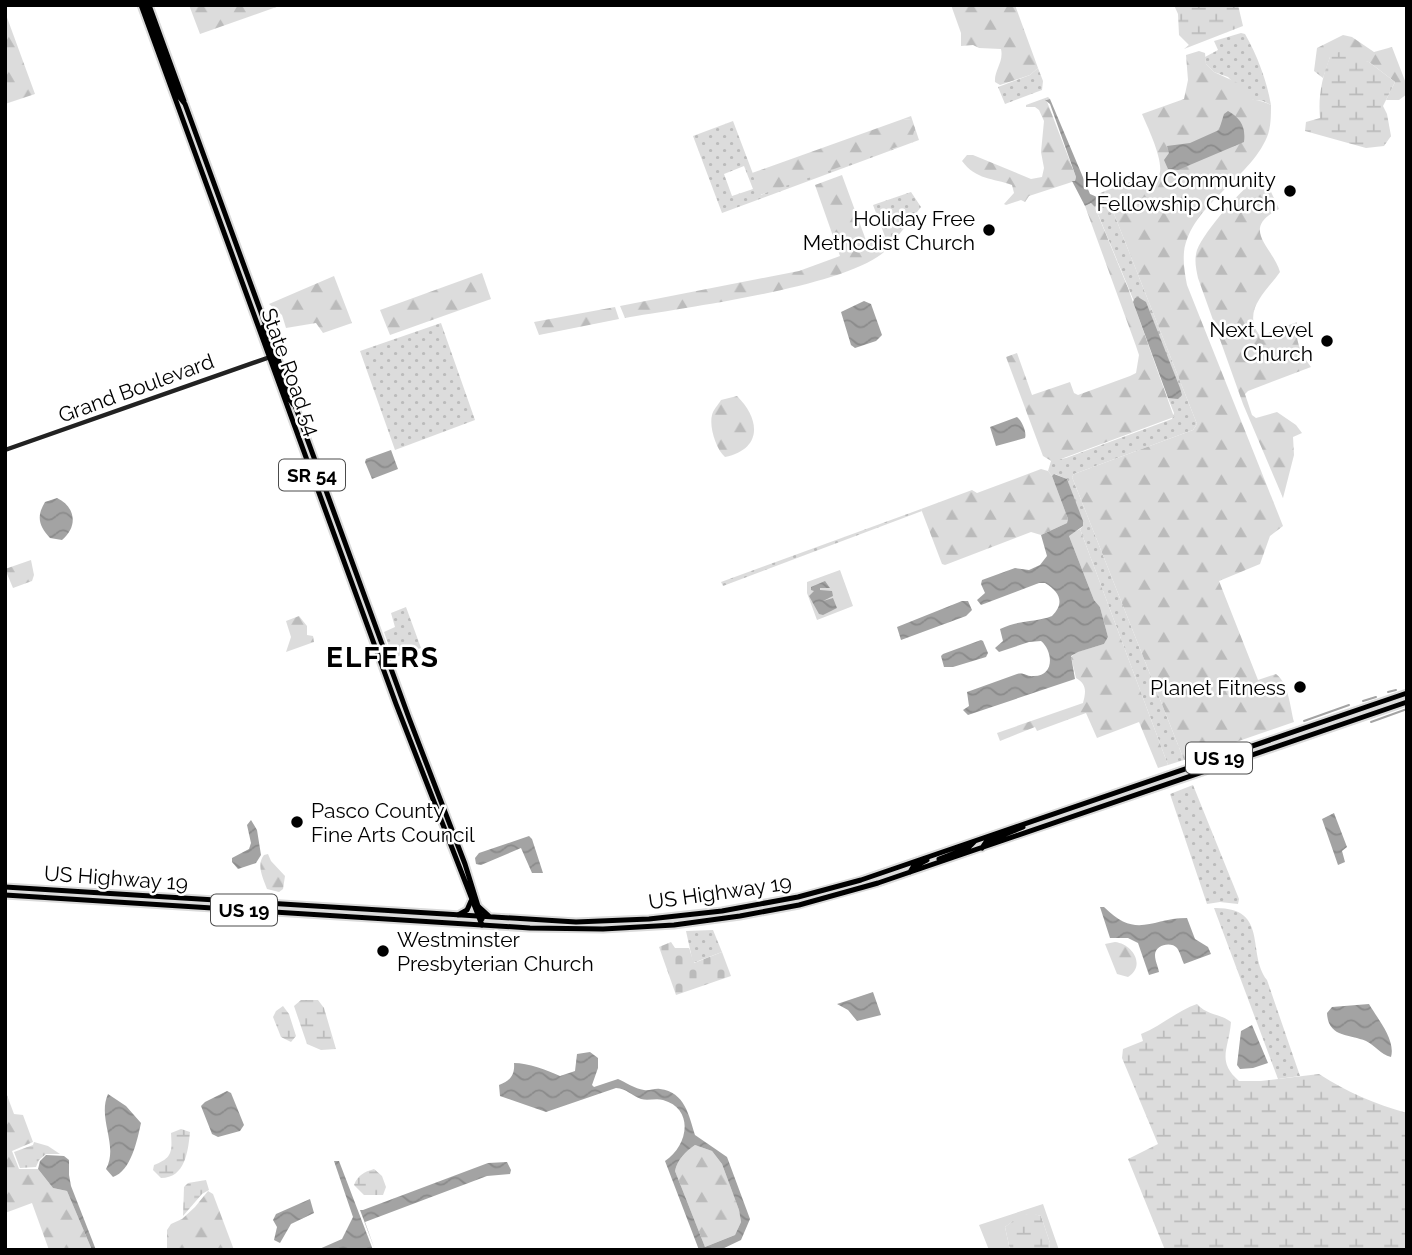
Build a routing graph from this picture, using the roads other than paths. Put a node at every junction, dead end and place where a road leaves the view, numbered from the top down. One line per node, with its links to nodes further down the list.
1 (145, 5): 2 (main road, State Road 54 / SR 54); 2 (main road); 3 (main road, State Road 54 / SR 54)
2 (186, 106): 4 (main road, State Road 54 / SR 54)
3 (225, 234): 4 (main road); 5 (main road, State Road 54 / SR 54)
4 (241, 258): 6 (main road, State Road 54 / SR 54)
5 (236, 266): 6 (main road); 7 (main road, State Road 54 / SR 54)
6 (254, 295): 7 (main road, State Road 54 / SR 54)
7 (273, 356): 8 (main road, State Road 54 / SR 54); 9 (main road, Grand Boulevard); 10 (main road, State Road 54 / SR 54)
8 (290, 414): 10 (main road); 11 (main road, State Road 54 / SR 54)
9 (5, 450)
10 (312, 454): 12 (main road, State Road 54 / SR 54)
11 (312, 474): 12 (main road); 13 (main road, State Road 54 / SR 54)
12 (334, 513): 15 (main road, State Road 54 / SR 54)
13 (379, 659): 15 (main road); 17 (main road, State Road 54 / SR 54)
14 (1407, 693): 20 (main road, US Highway 19 / US 19)
15 (401, 697): 18 (main road, State Road 54 / SR 54)
16 (1407, 702): 22 (main road, US Highway 19 / US 19)
17 (396, 704): 18 (main road); 19 (main road, State Road 54 / SR 54)
18 (415, 734): 21 (main road, State Road 54 / SR 54)
19 (410, 742): 21 (main road); 23 (main road, State Road 54 / SR 54)
20 (1249, 747): 22 (main road); 26 (main road, US Highway 19 / US 19)
21 (428, 768): 24 (main road, State Road 54 / SR 54)
22 (1195, 775): 29 (main road, US Highway 19 / US 19)
23 (427, 786): 24 (main road); 25 (main road, State Road 54 / SR 54)
24 (444, 811): 28 (main road, State Road 54 / SR 54)
25 (441, 822): 28 (main road); 35 (main road, State Road 54 / SR 54)
26 (1028, 823): 27 (main road, US Highway 19 / US 19); 29 (main road)
27 (974, 841): 30 (main road, US Highway 19 / US 19); 31 (main road)
28 (458, 847): 37 (main road, State Road 54 / SR 54)
29 (982, 848): 31 (main road, US Highway 19 / US 19)
30 (932, 856): 32 (main road); 40 (main road, US Highway 19 / US 19)
31 (931, 865): 32 (main road, US Highway 19 / US 19)
32 (910, 872): 47 (main road, US Highway 19 / US 19)
33 (7, 887): 36 (main road, US Highway 19 / US 19)
34 (5, 895): 38 (main road, US Highway 19 / US 19)
35 (471, 901): 42 (main road); 43 (main road, State Road 54 / SR 54)
36 (253, 903): 38 (main road); 39 (main road, US Highway 19 / US 19)
37 (478, 906): 43 (main road, State Road 54 / SR 54); 45 (main road)
38 (198, 907): 41 (main road, US Highway 19 / US 19)
39 (361, 910): 41 (main road); 42 (main road, US Highway 19 / US 19)
40 (722, 911): 44 (main road, US Highway 19 / US 19); 47 (main road)
41 (306, 914): 46 (main road, US Highway 19 / US 19)
42 (456, 915): 43 (main road, US Highway 19 / US 19)
43 (480, 917): 45 (main road, US Highway 19 / US 19); 46 (main road, State Road 54 / SR 54)
44 (672, 917): 45 (main road, US Highway 19 / US 19); 48 (main road)
45 (492, 918)
46 (482, 925): 48 (main road, US Highway 19 / US 19)
47 (674, 925): 48 (main road, US Highway 19 / US 19)
48 (631, 928)

